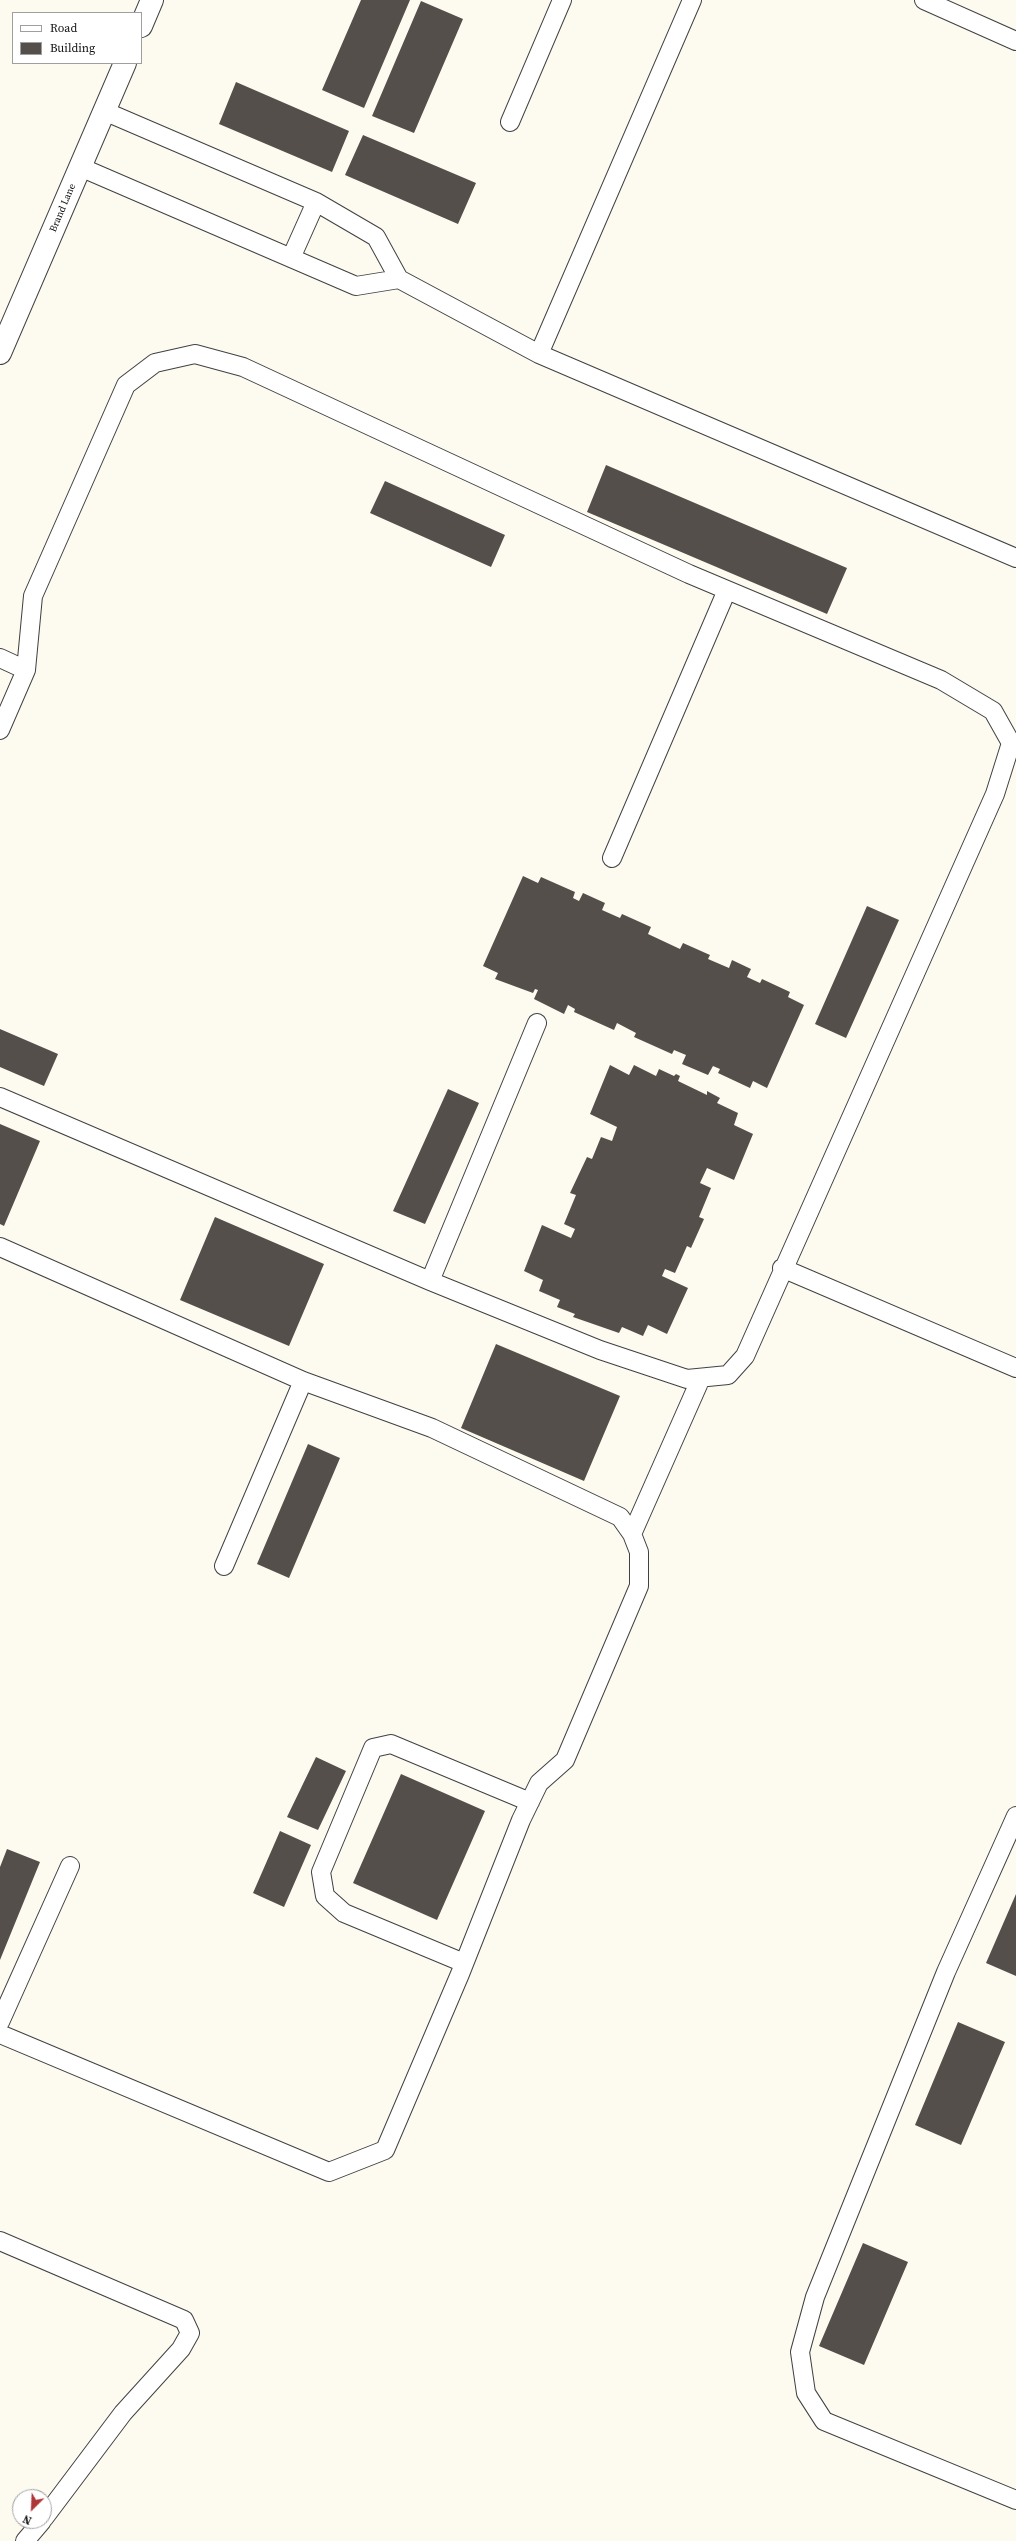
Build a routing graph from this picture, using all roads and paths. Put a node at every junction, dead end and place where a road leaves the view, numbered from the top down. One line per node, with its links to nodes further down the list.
1 (152, 0): 5 (street)
2 (562, 0): 9 (lane)
3 (692, 0): 15 (lane)
4 (924, 0): 6 (lane)
5 (142, 24)
6 (1016, 41)
7 (125, 64): 8 (street, Brand Lane)
8 (104, 111): 10 (street, Brand Lane); 11 (lane)
9 (510, 122)
10 (80, 167): 12 (lane); 14 (street, Brand Lane)
11 (316, 202): 12 (lane); 13 (lane)
12 (291, 258): 13 (lane)
13 (400, 279): 15 (lane)
14 (0, 353)
15 (539, 354): 16 (lane)
16 (1016, 558)
17 (727, 590): 19 (lane); 21 (lane); 25 (lane)
18 (0, 658): 19 (lane)
19 (26, 670): 20 (lane)
20 (0, 730)
21 (612, 858)
22 (537, 1024): 26 (lane)
23 (0, 1097): 26 (lane)
24 (0, 1247): 29 (lane)
25 (782, 1268): 27 (lane); 28 (lane)
26 (430, 1281): 28 (lane)
27 (1016, 1368)
28 (701, 1378): 30 (lane)
29 (303, 1381): 30 (lane); 31 (lane)
30 (632, 1534): 32 (lane)
31 (224, 1566)
32 (530, 1802): 35 (lane); 35 (lane)
33 (1016, 1816): 39 (lane)
34 (70, 1866): 36 (lane)
35 (464, 1963): 37 (lane)
36 (0, 2022)
37 (0, 2034)
38 (0, 2241): 40 (lane)
39 (1016, 2500)
40 (52, 2507)
41 (35, 2529): 42 (lane)
42 (25, 2541)

